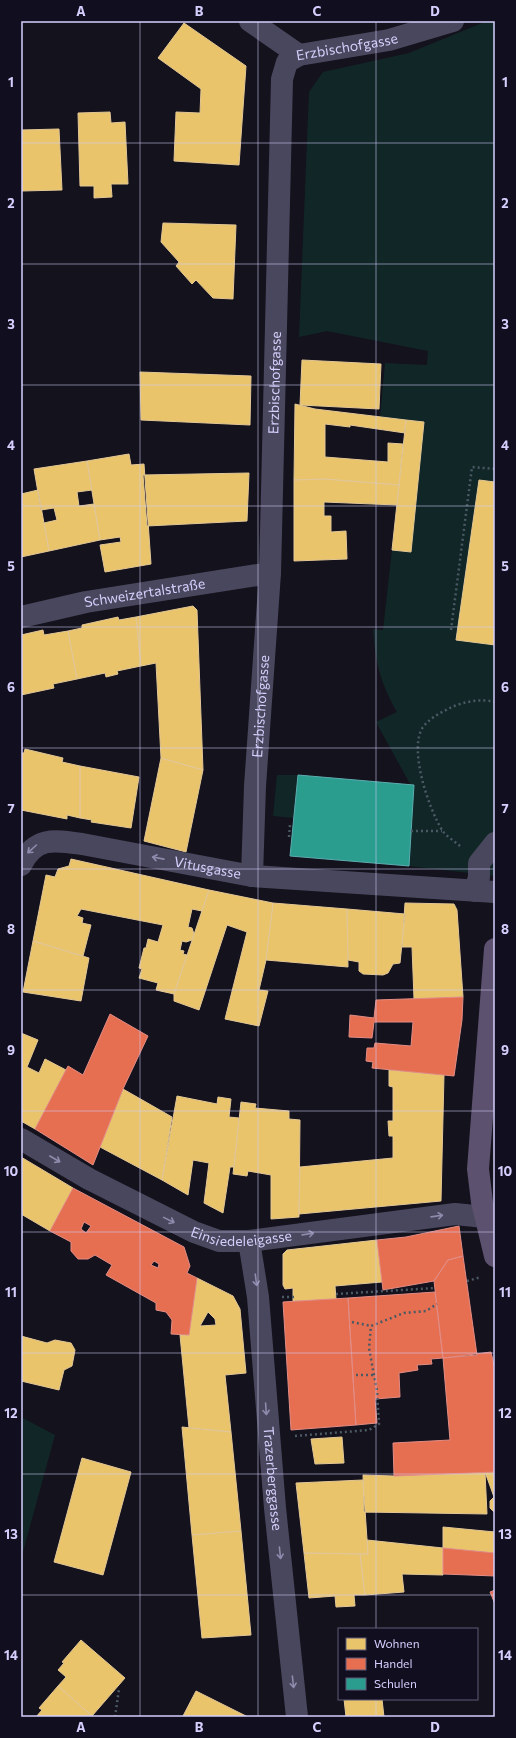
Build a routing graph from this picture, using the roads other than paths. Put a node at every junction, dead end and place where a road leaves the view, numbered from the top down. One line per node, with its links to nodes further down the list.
1 (250, 21): 3 (street)
2 (454, 21): 3 (street, Erzbischofgasse)
3 (299, 55): 4 (street, Erzbischofgasse)
4 (270, 573): 5 (street, Schweizertalstraße); 8 (street, Erzbischofgasse)
5 (21, 617)
6 (495, 844): 9 (street)
7 (21, 865): 8 (street, Vitusgasse, one-way to 7)
8 (252, 876): 9 (street, Vitusgasse)
9 (485, 891)
10 (495, 963): 12 (main road)
11 (21, 1139): 13 (street, Einsiedeleigasse, one-way to 13)
12 (490, 1217): 13 (street, Einsiedeleigasse, one-way to 12); 14 (main road)
13 (249, 1241): 15 (street, Trazerberggasse, one-way to 15)
14 (495, 1256)
15 (297, 1717)

